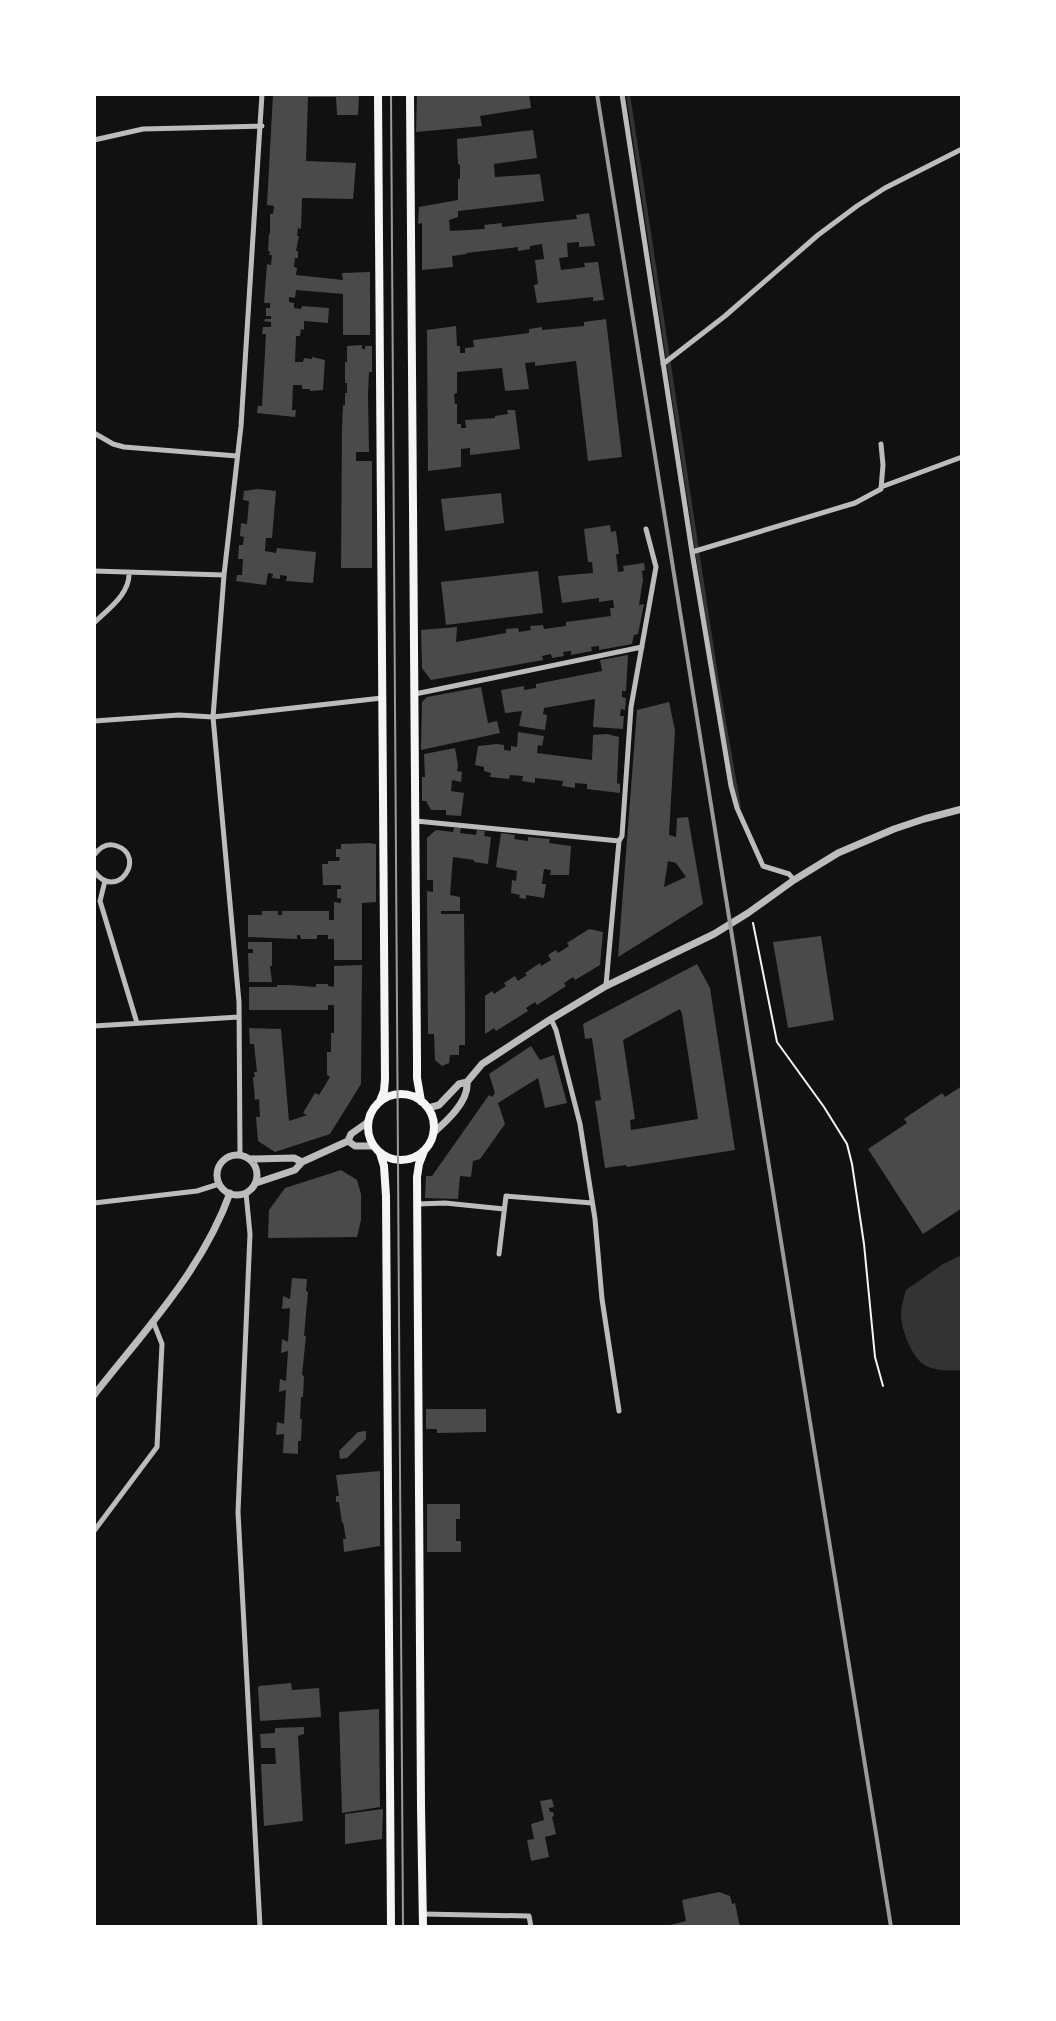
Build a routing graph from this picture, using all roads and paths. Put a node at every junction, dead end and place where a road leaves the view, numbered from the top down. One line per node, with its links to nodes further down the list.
1 (262, 94): 5 (street)
2 (378, 94): 22 (main road)
3 (410, 94): 21 (main road)
4 (622, 94): 8 (street)
5 (262, 126): 6 (street); 11 (street)
6 (94, 140)
7 (962, 149): 8 (street)
8 (664, 364): 15 (street)
9 (94, 433): 11 (street)
10 (881, 444): 13 (street)
11 (237, 456): 18 (street)
12 (962, 457): 13 (street)
13 (881, 487): 15 (street)
14 (646, 529): 20 (street)
15 (693, 552): 30 (street)
16 (94, 571): 17 (street)
17 (129, 573): 18 (street); 19 (street)
18 (224, 575): 23 (street)
19 (94, 623)
20 (642, 647): 21 (street); 27 (street)
21 (414, 694): 26 (main road)
22 (383, 698): 23 (street); 39 (main road)
23 (213, 717): 24 (street); 34 (street)
24 (94, 721)
25 (962, 809): 30 (street)
26 (415, 821): 27 (street); 40 (main road)
27 (619, 841): 33 (street)
28 (94, 855): 31 (street)
29 (94, 871): 31 (street)
30 (794, 880): 32 (street)
31 (105, 881): 36 (street)
32 (748, 913): 33 (street); 59 (path)
33 (606, 986): 35 (street)
34 (239, 1017): 36 (street); 46 (street)
35 (551, 1019): 38 (street); 54 (street)
36 (137, 1023): 37 (street)
37 (94, 1026)
38 (467, 1082): 40 (street); 42 (street)
39 (380, 1101): 40 (main road); 41 (main road)
40 (424, 1105): 42 (main road)
41 (368, 1122): 43 (street); 44 (main road)
42 (433, 1133): 45 (main road)
43 (348, 1141): 44 (street); 48 (street)
44 (376, 1149): 45 (main road); 65 (main road)
45 (424, 1151): 55 (main road)
46 (240, 1155): 47 (street); 50 (street)
47 (249, 1159): 48 (street); 49 (street)
48 (302, 1162): 49 (street)
49 (256, 1183): 52 (street)
50 (219, 1184): 51 (street); 53 (street)
51 (230, 1193): 52 (street); 58 (street)
52 (246, 1193): 64 (street)
53 (94, 1203)
54 (592, 1203): 56 (street); 61 (street)
55 (418, 1204): 56 (street); 63 (main road)
56 (504, 1209): 57 (street)
57 (499, 1254)
58 (153, 1321): 60 (street); 62 (street)
59 (883, 1386)
60 (94, 1395)
61 (619, 1411)
62 (94, 1531)
63 (423, 1914): 66 (main road); 67 (street)
64 (260, 1927)
65 (391, 1927)
66 (423, 1927)
67 (531, 1927)

